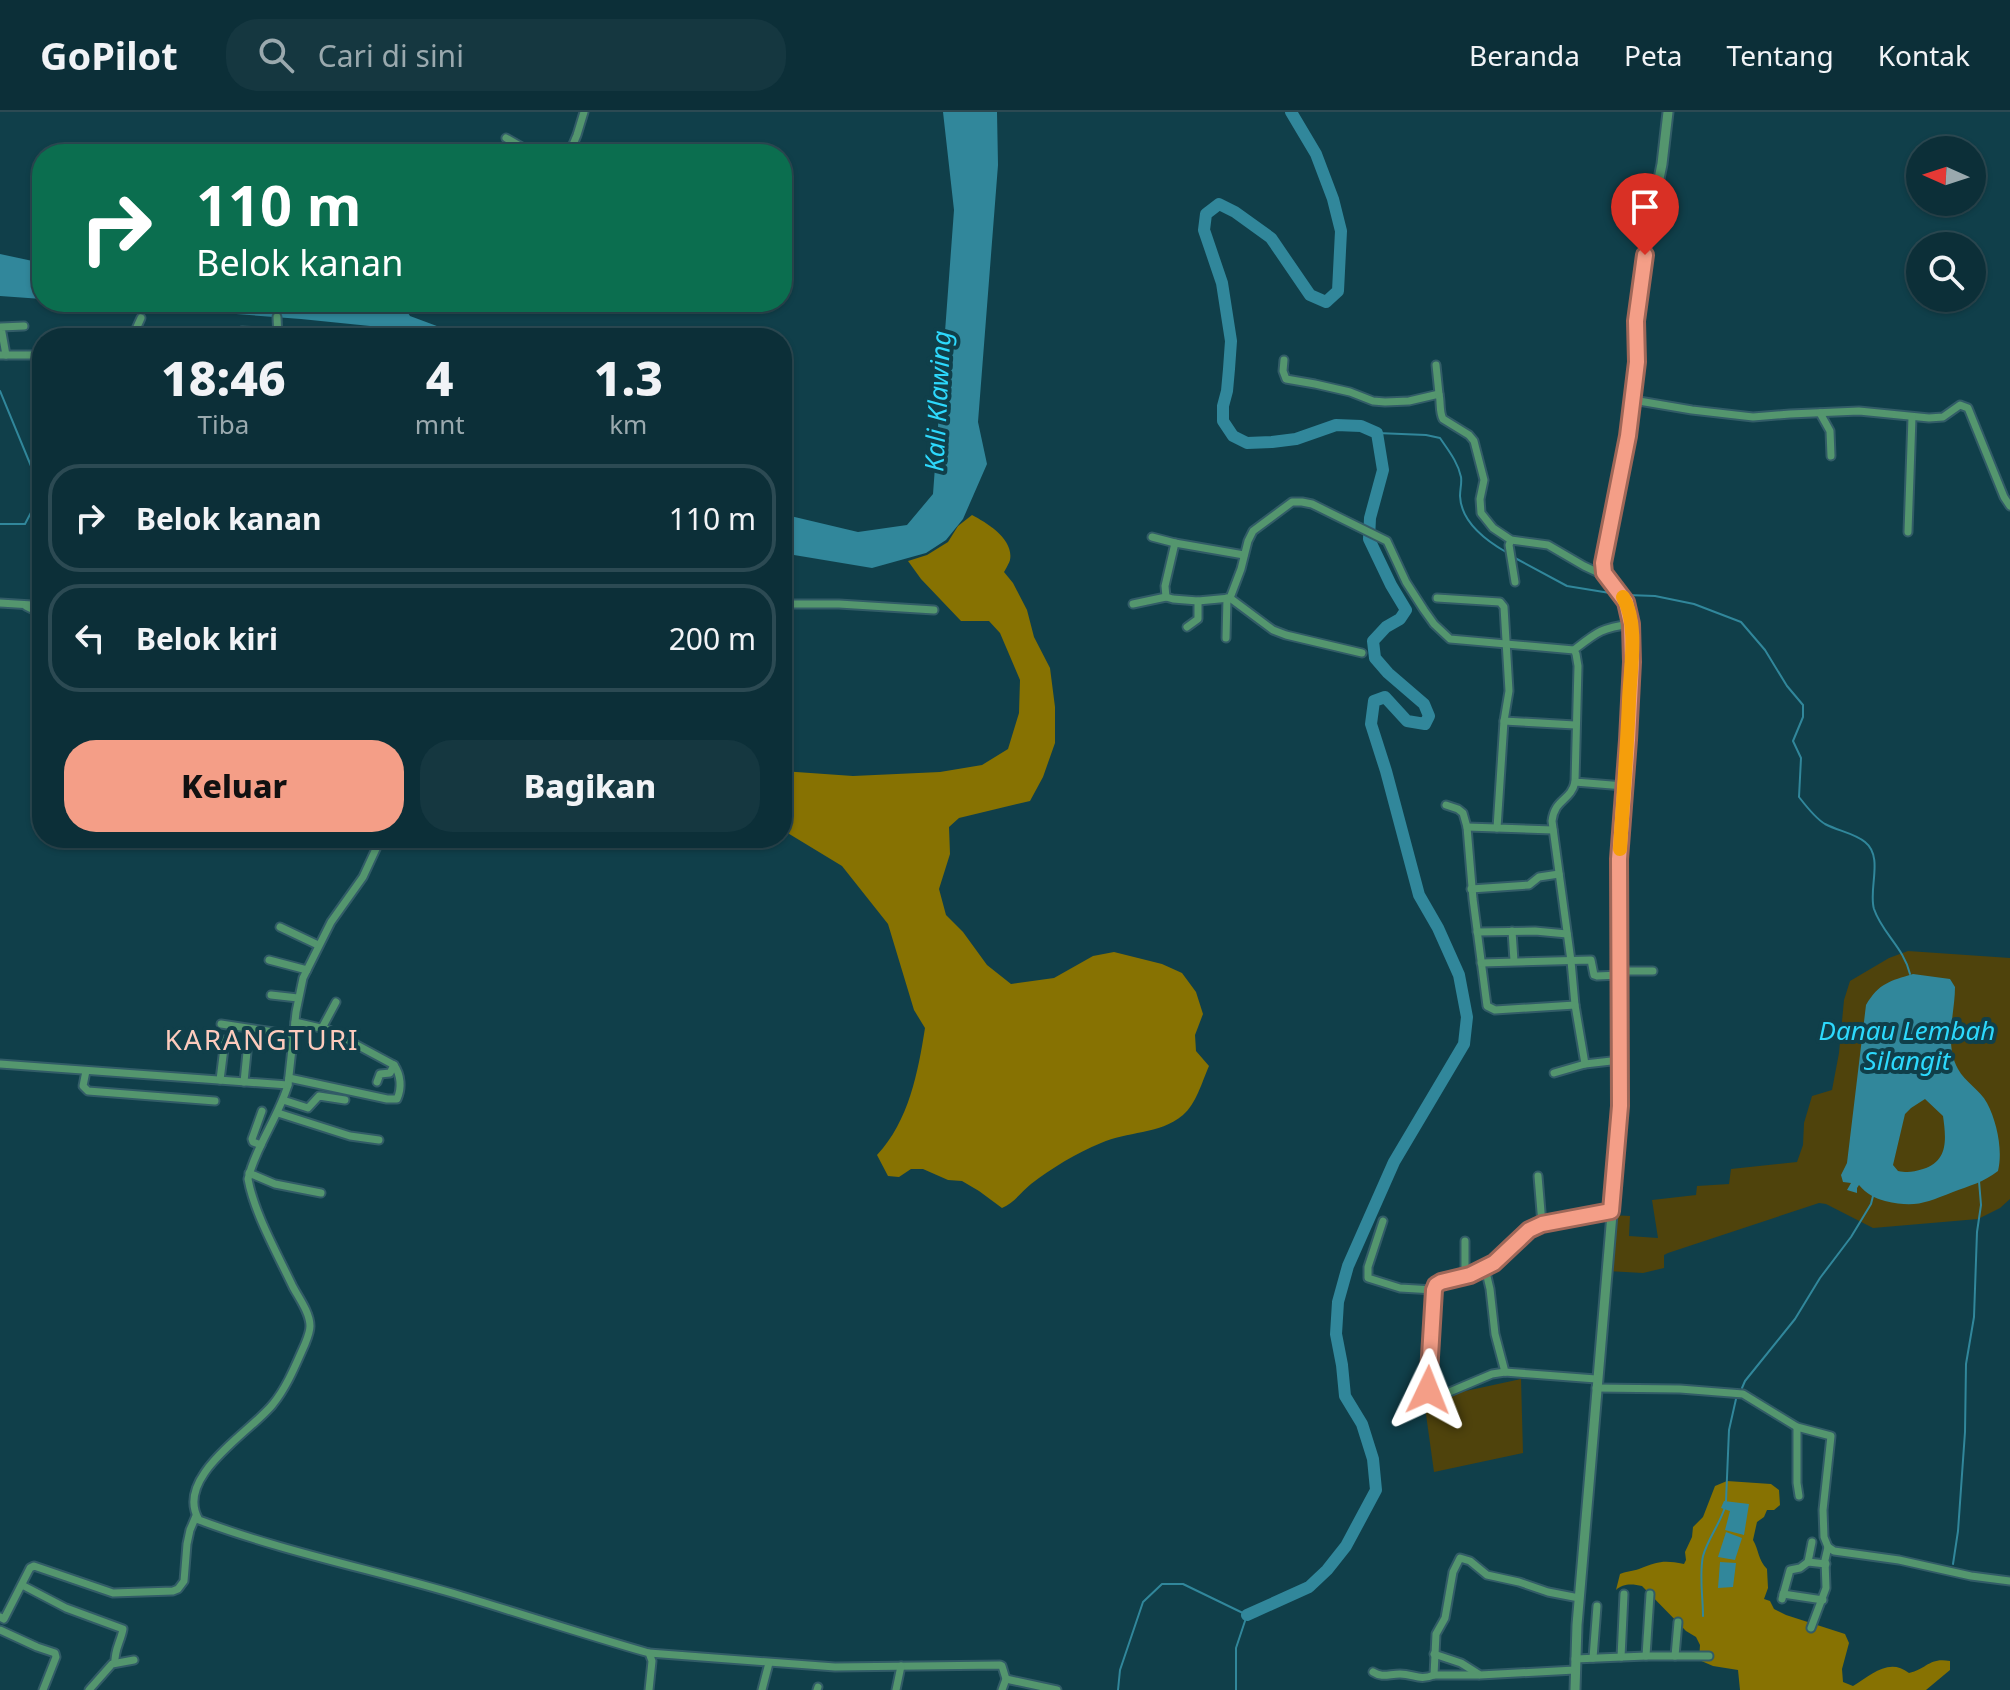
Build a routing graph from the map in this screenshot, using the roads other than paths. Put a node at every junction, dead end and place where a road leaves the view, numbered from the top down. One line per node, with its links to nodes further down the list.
1 (584, 112): 5 (street)
2 (1668, 112): 16 (street)
3 (506, 138): 4 (street)
4 (516, 144)
5 (573, 144)
6 (277, 317): 10 (street)
7 (141, 318): 9 (street)
8 (24, 326): 11 (street)
9 (136, 328)
10 (278, 328)
11 (3, 355): 12 (street)
12 (32, 355)
13 (1284, 360): 15 (street)
14 (1436, 365): 15 (street)
15 (1439, 394): 23 (street)
16 (1633, 400): 17 (street); 26 (street)
17 (1820, 413): 18 (street); 19 (street)
18 (1912, 417): 20 (street); 21 (street)
19 (1831, 456)
20 (2010, 506)
21 (1908, 532)
22 (1152, 537): 24 (street)
23 (1511, 540): 26 (street); 27 (street)
24 (1175, 543): 25 (street); 28 (street)
25 (1244, 555): 29 (street); 42 (street)
26 (1604, 573): 39 (street)
27 (1515, 582)
28 (1166, 597): 31 (street); 36 (street)
29 (1229, 598): 31 (street); 41 (street); 44 (street)
30 (1437, 598): 42 (street)
31 (1198, 601): 40 (street)
32 (0, 603): 33 (street)
33 (23, 604): 34 (street); 37 (street)
34 (32, 604)
35 (792, 604): 38 (street)
36 (1133, 604)
37 (32, 609)
38 (934, 610)
39 (1631, 624): 43 (street); 48 (street)
40 (1187, 627)
41 (1226, 638)
42 (1507, 644): 43 (street); 45 (street)
43 (1574, 650): 46 (street)
44 (1362, 653)
45 (1504, 721): 46 (street); 51 (street)
46 (1575, 725): 47 (street)
47 (1575, 782): 48 (street); 52 (street)
48 (1624, 786): 67 (street)
49 (1446, 805): 50 (street)
50 (1467, 827): 51 (street); 55 (street)
51 (1497, 828): 52 (street)
52 (1553, 830): 54 (street)
53 (376, 848): 60 (street)
54 (1559, 874): 55 (street); 59 (street)
55 (1471, 889): 58 (street)
56 (280, 927): 60 (street)
57 (1512, 931): 58 (street); 59 (street); 62 (street)
58 (1477, 932): 64 (street)
59 (1567, 934): 63 (street)
60 (318, 945): 65 (street)
61 (269, 960): 65 (street)
62 (1514, 961): 63 (street); 64 (street)
63 (1571, 961): 67 (street); 71 (street)
64 (1481, 963): 71 (street)
65 (307, 970): 69 (street)
66 (1653, 971): 67 (street)
67 (1620, 973): 78 (street)
68 (271, 995): 69 (street)
69 (298, 998): 72 (street)
70 (336, 1002): 74 (street)
71 (1575, 1005): 80 (street)
72 (295, 1022): 74 (street); 75 (street)
73 (221, 1024): 75 (street)
74 (322, 1028): 81 (street)
75 (294, 1035): 86 (street)
76 (225, 1040): 84 (street)
77 (247, 1052): 85 (street)
78 (1620, 1060): 80 (street); 98 (street)
79 (0, 1064): 82 (street)
80 (1585, 1064): 83 (street)
81 (394, 1065): 86 (street); 87 (street)
82 (86, 1071): 84 (street); 90 (street)
83 (1554, 1073)
84 (220, 1080): 85 (street)
85 (244, 1082): 86 (street)
86 (288, 1082): 88 (street)
87 (377, 1082)
88 (283, 1100): 89 (street); 92 (street)
89 (345, 1100)
90 (215, 1101)
91 (262, 1111): 94 (street)
92 (278, 1113): 93 (street); 94 (street)
93 (379, 1140)
94 (261, 1145): 95 (street)
95 (249, 1173): 97 (street); 109 (street)
96 (1538, 1176): 100 (street)
97 (321, 1193)
98 (1611, 1211): 100 (street); 106 (street)
99 (1383, 1221): 104 (street)
100 (1542, 1224): 102 (street)
101 (1465, 1241): 103 (street)
102 (1485, 1268): 103 (street); 105 (street)
103 (1465, 1276): 104 (street)
104 (1434, 1290): 105 (street)
105 (1505, 1372): 106 (street)
106 (1596, 1384): 107 (street); 118 (street)
107 (1797, 1427): 108 (street); 111 (street)
108 (1799, 1496)
109 (196, 1516): 115 (street); 124 (street)
110 (1812, 1542): 112 (street)
111 (1828, 1547): 113 (street); 114 (street)
112 (1808, 1562): 113 (street); 119 (street)
113 (1826, 1564): 119 (street)
114 (2010, 1581)
115 (22, 1585): 122 (street); 132 (street)
116 (1624, 1594): 129 (street)
117 (1650, 1594): 126 (street)
118 (1579, 1598): 125 (street); 134 (street)
119 (1823, 1600): 123 (street)
120 (1597, 1606): 130 (street)
121 (1678, 1622): 127 (street)
122 (1, 1623): 141 (street)
123 (1811, 1628)
124 (649, 1653): 133 (street); 143 (street)
125 (1434, 1654): 137 (street); 138 (street)
126 (1646, 1656): 127 (street); 129 (street)
127 (1675, 1656): 128 (street)
128 (1709, 1656)
129 (1621, 1657): 130 (street)
130 (1593, 1658): 134 (street)
131 (134, 1660): 132 (street)
132 (115, 1663): 142 (street)
133 (769, 1663): 135 (street); 144 (street)
134 (1575, 1664): 138 (street); 148 (street)
135 (901, 1666): 139 (street); 145 (street)
136 (1373, 1672): 137 (street)
137 (1434, 1675): 138 (street)
138 (1480, 1675)
139 (1006, 1679): 140 (street); 146 (street)
140 (1039, 1688): 147 (street)
141 (43, 1690)
142 (89, 1690)
143 (649, 1690)
144 (762, 1690)
145 (896, 1690)
146 (1002, 1690)
147 (1057, 1690)
148 (1575, 1690)

